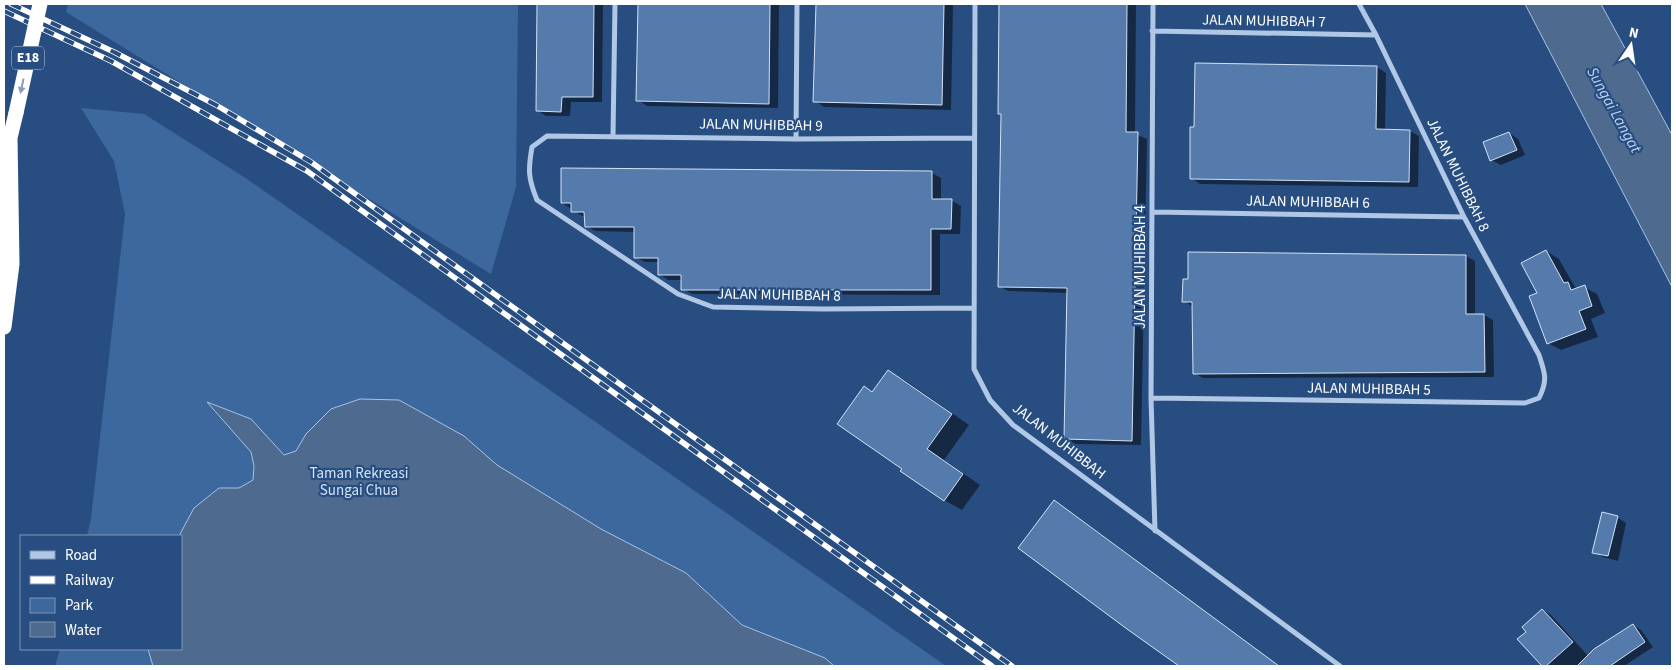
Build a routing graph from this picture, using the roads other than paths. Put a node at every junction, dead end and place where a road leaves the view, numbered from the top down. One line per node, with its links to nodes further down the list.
1 (40, 4): 11 (highway, E18, one-way to 11, bridge)
2 (616, 4): 10 (street)
3 (797, 4): 13 (street)
4 (974, 4): 12 (street, JALAN MUHIBBAH)
5 (1153, 4): 7 (street, JALAN MUHIBBAH 4)
6 (1359, 4): 8 (street, JALAN MUHIBBAH 8)
7 (1152, 32): 8 (street, JALAN MUHIBBAH 7); 15 (street, JALAN MUHIBBAH 4)
8 (1376, 35): 16 (street, JALAN MUHIBBAH 8)
9 (547, 136): 10 (street, JALAN MUHIBBAH 9); 17 (street, JALAN MUHIBBAH 8)
10 (613, 136): 13 (street, JALAN MUHIBBAH 9)
11 (10, 137): 14 (highway, E18); 18 (highway)
12 (974, 138): 13 (street, JALAN MUHIBBAH 9); 17 (street, JALAN MUHIBBAH)
13 (796, 139)
14 (4, 167)
15 (1153, 212): 16 (street, JALAN MUHIBBAH 6); 20 (street, JALAN MUHIBBAH 4)
16 (1464, 217): 19 (street, JALAN MUHIBBAH 8)
17 (974, 308): 21 (street, JALAN MUHIBBAH)
18 (4, 328)
19 (1539, 355): 20 (street, JALAN MUHIBBAH 5)
20 (1151, 398): 21 (street, JALAN MUHIBBAH 4)
21 (1155, 531): 22 (street, JALAN MUHIBBAH)
22 (1340, 666)

